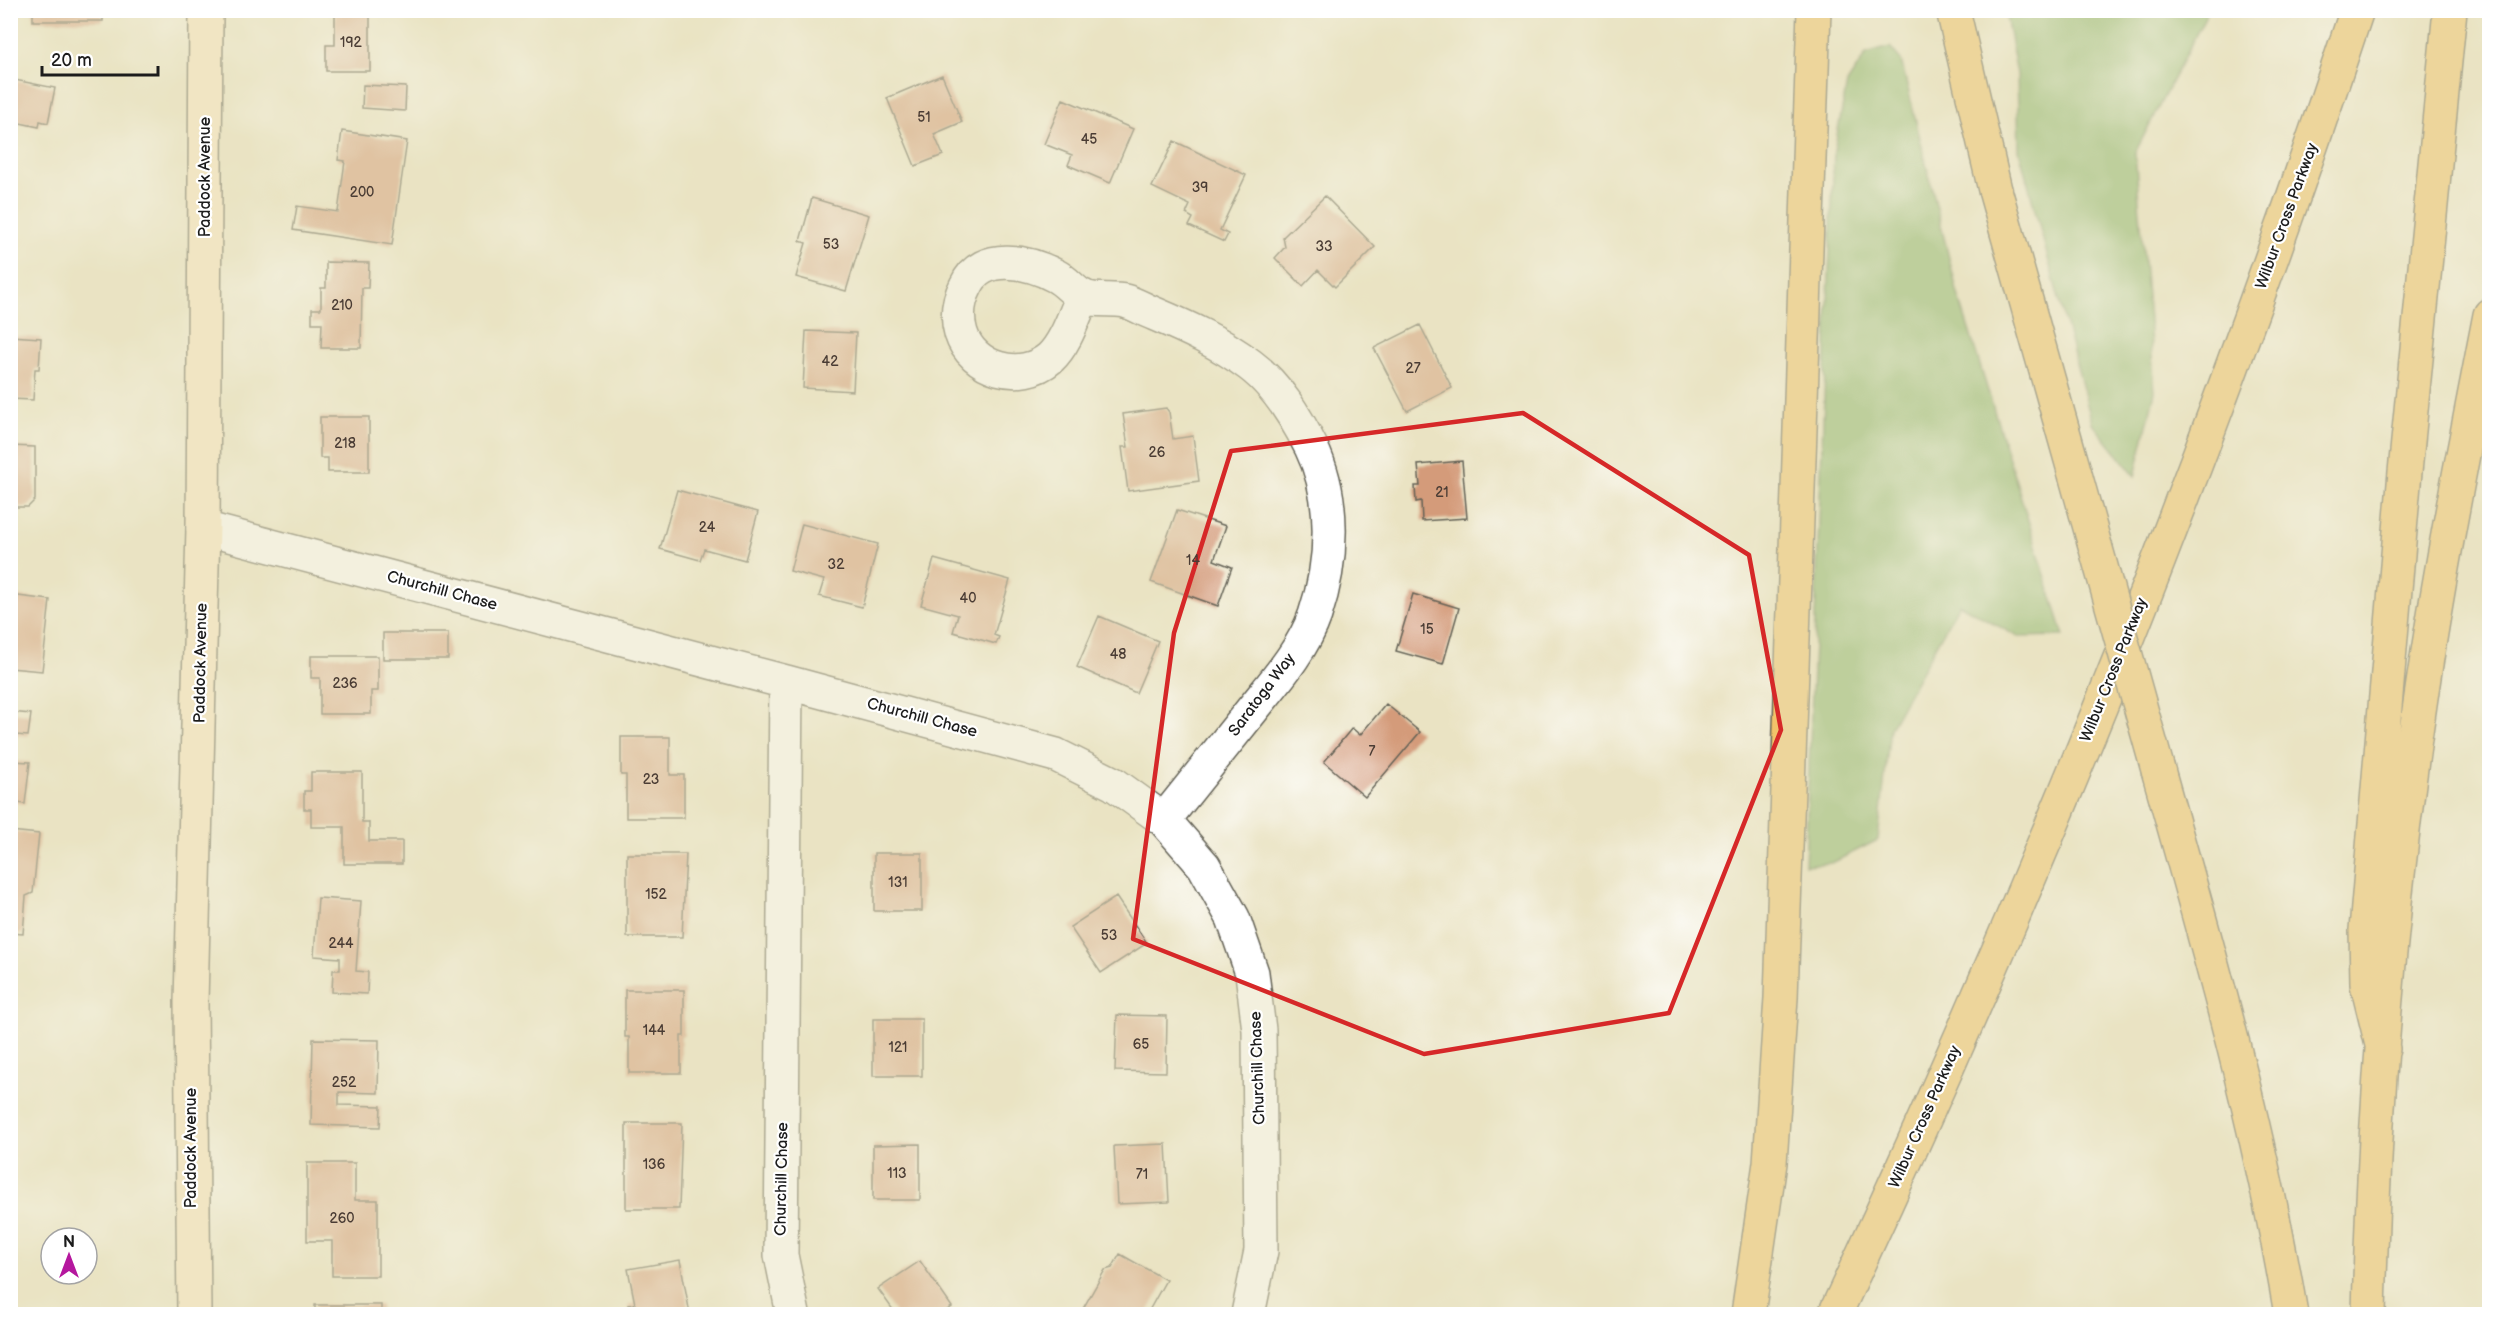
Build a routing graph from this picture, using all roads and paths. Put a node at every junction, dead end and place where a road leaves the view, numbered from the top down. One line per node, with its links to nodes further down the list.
1 (206, 10): 8 (main road, Paddock Avenue)
2 (1814, 10): 15 (highway)
3 (1953, 10): 17 (highway, bridge)
4 (2357, 10): 16 (highway, Wilbur Cross Parkway)
5 (2450, 10): 11 (highway)
6 (1083, 297): 10 (street, Saratoga Way)
7 (2490, 315): 11 (highway)
8 (203, 528): 9 (street, Churchill Chase); 12 (main road, Paddock Avenue)
9 (786, 682): 10 (street, Churchill Chase); 13 (street, Churchill Chase)
10 (1164, 820): 14 (street, Churchill Chase)
11 (2383, 1049): 18 (highway)
12 (194, 1314)
13 (793, 1314)
14 (1248, 1314)
15 (1748, 1314)
16 (1834, 1314)
17 (2291, 1314)
18 (2369, 1314)

